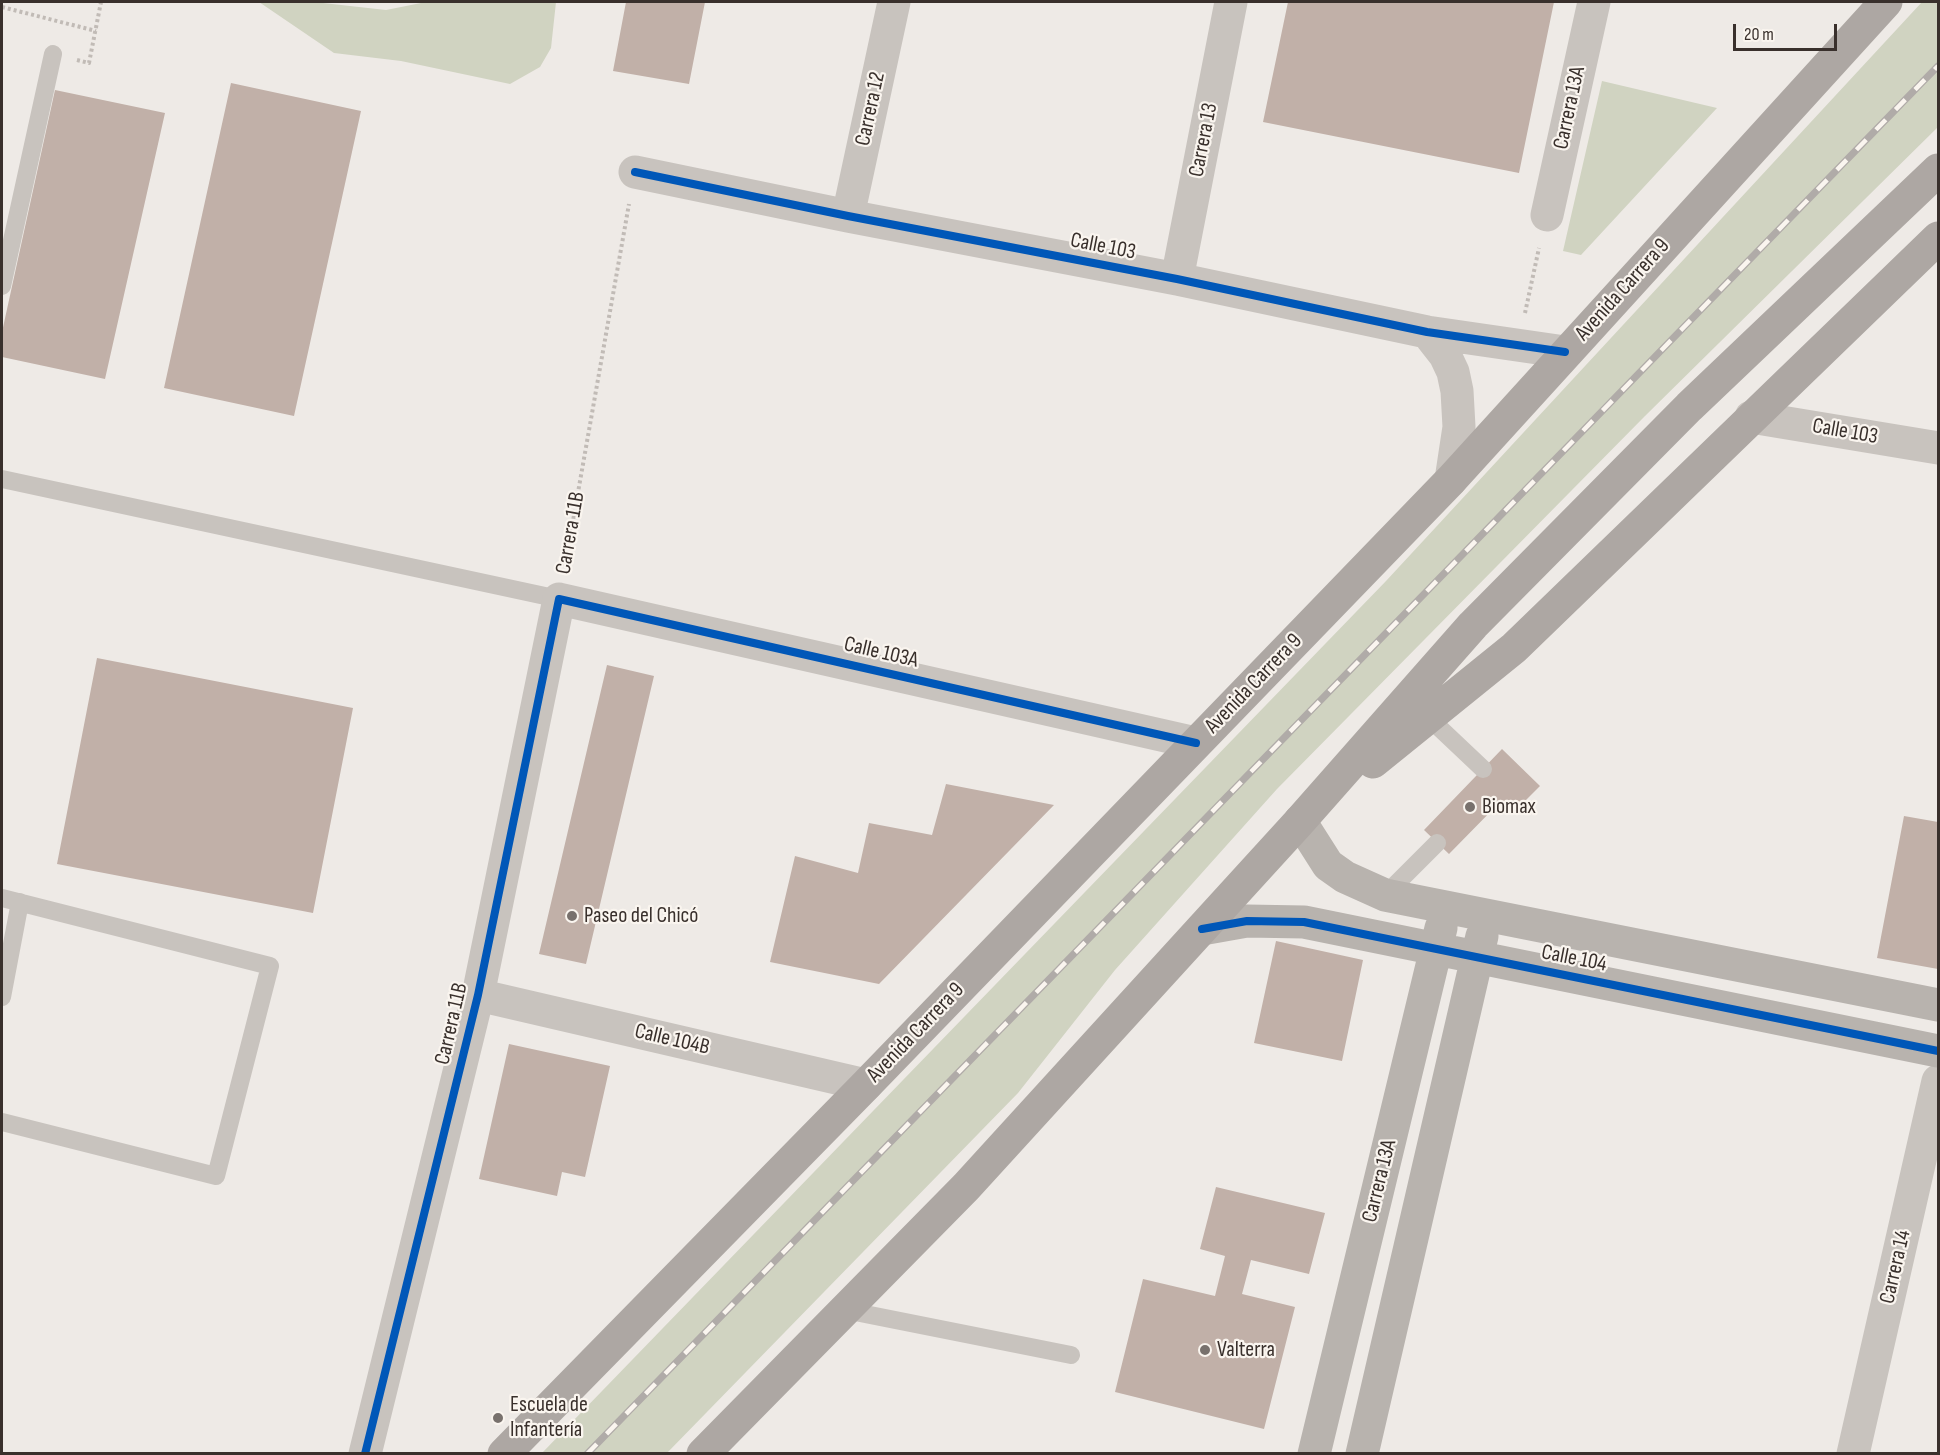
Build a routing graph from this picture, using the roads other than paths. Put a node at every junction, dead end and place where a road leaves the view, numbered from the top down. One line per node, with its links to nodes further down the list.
1 (894, 2): 9 (street, Carrera 12)
2 (1231, 2): 11 (street, Carrera 13)
3 (1594, 2): 8 (street, Carrera 13A)
4 (1886, 2): 14 (main road, Avenida Carrera 9)
5 (53, 54): 12 (lane)
6 (1938, 170): 23 (main road)
7 (635, 172): 9 (street, Calle 103)
8 (1547, 214)
9 (848, 216): 11 (street, Calle 103)
10 (1938, 238): 15 (main road)
11 (1176, 279): 13 (street, Calle 103)
12 (2, 286)
13 (1427, 332): 14 (street, Calle 103); 18 (street)
14 (1565, 352): 18 (main road, Avenida Carrera 9)
15 (1751, 417): 16 (street, Calle 103); 20 (main road)
16 (1938, 448)
17 (2, 479): 19 (lane)
18 (1450, 480): 21 (main road, Avenida Carrera 9)
19 (559, 599): 21 (street, Calle 103A); 33 (street, Carrera 11B)
20 (1428, 717): 22 (lane); 23 (main road)
21 (1196, 743): 38 (main road, Avenida Carrera 9)
22 (1483, 769)
23 (1300, 821): 25 (street, Calle 104); 30 (main road)
24 (1437, 843): 25 (lane)
25 (1385, 895): 28 (street, Calle 104)
26 (2, 898): 27 (lane)
27 (20, 902): 34 (lane); 39 (lane)
28 (1446, 908): 29 (street, Calle 104); 31 (street, Carrera 13A)
29 (1487, 917): 32 (street, Carrera 13A); 35 (street, Calle 104)
30 (1202, 929): 31 (street, Calle 104); 40 (main road)
31 (1437, 949): 32 (street, Calle 104); 42 (street, Carrera 13A)
32 (1478, 957): 36 (street, Calle 104); 46 (street, Carrera 13A)
33 (478, 995): 38 (street, Calle 104B); 43 (street, Carrera 11B)
34 (2, 997)
35 (1938, 1005)
36 (1938, 1051)
37 (1938, 1081): 47 (street, Carrera 14)
38 (866, 1085): 44 (main road, Avenida Carrera 9)
39 (2, 1122)
40 (845, 1311): 41 (lane); 45 (main road)
41 (1071, 1355)
42 (1325, 1451)
43 (365, 1454)
44 (504, 1454)
45 (704, 1454)
46 (1362, 1454)
47 (1853, 1454)

